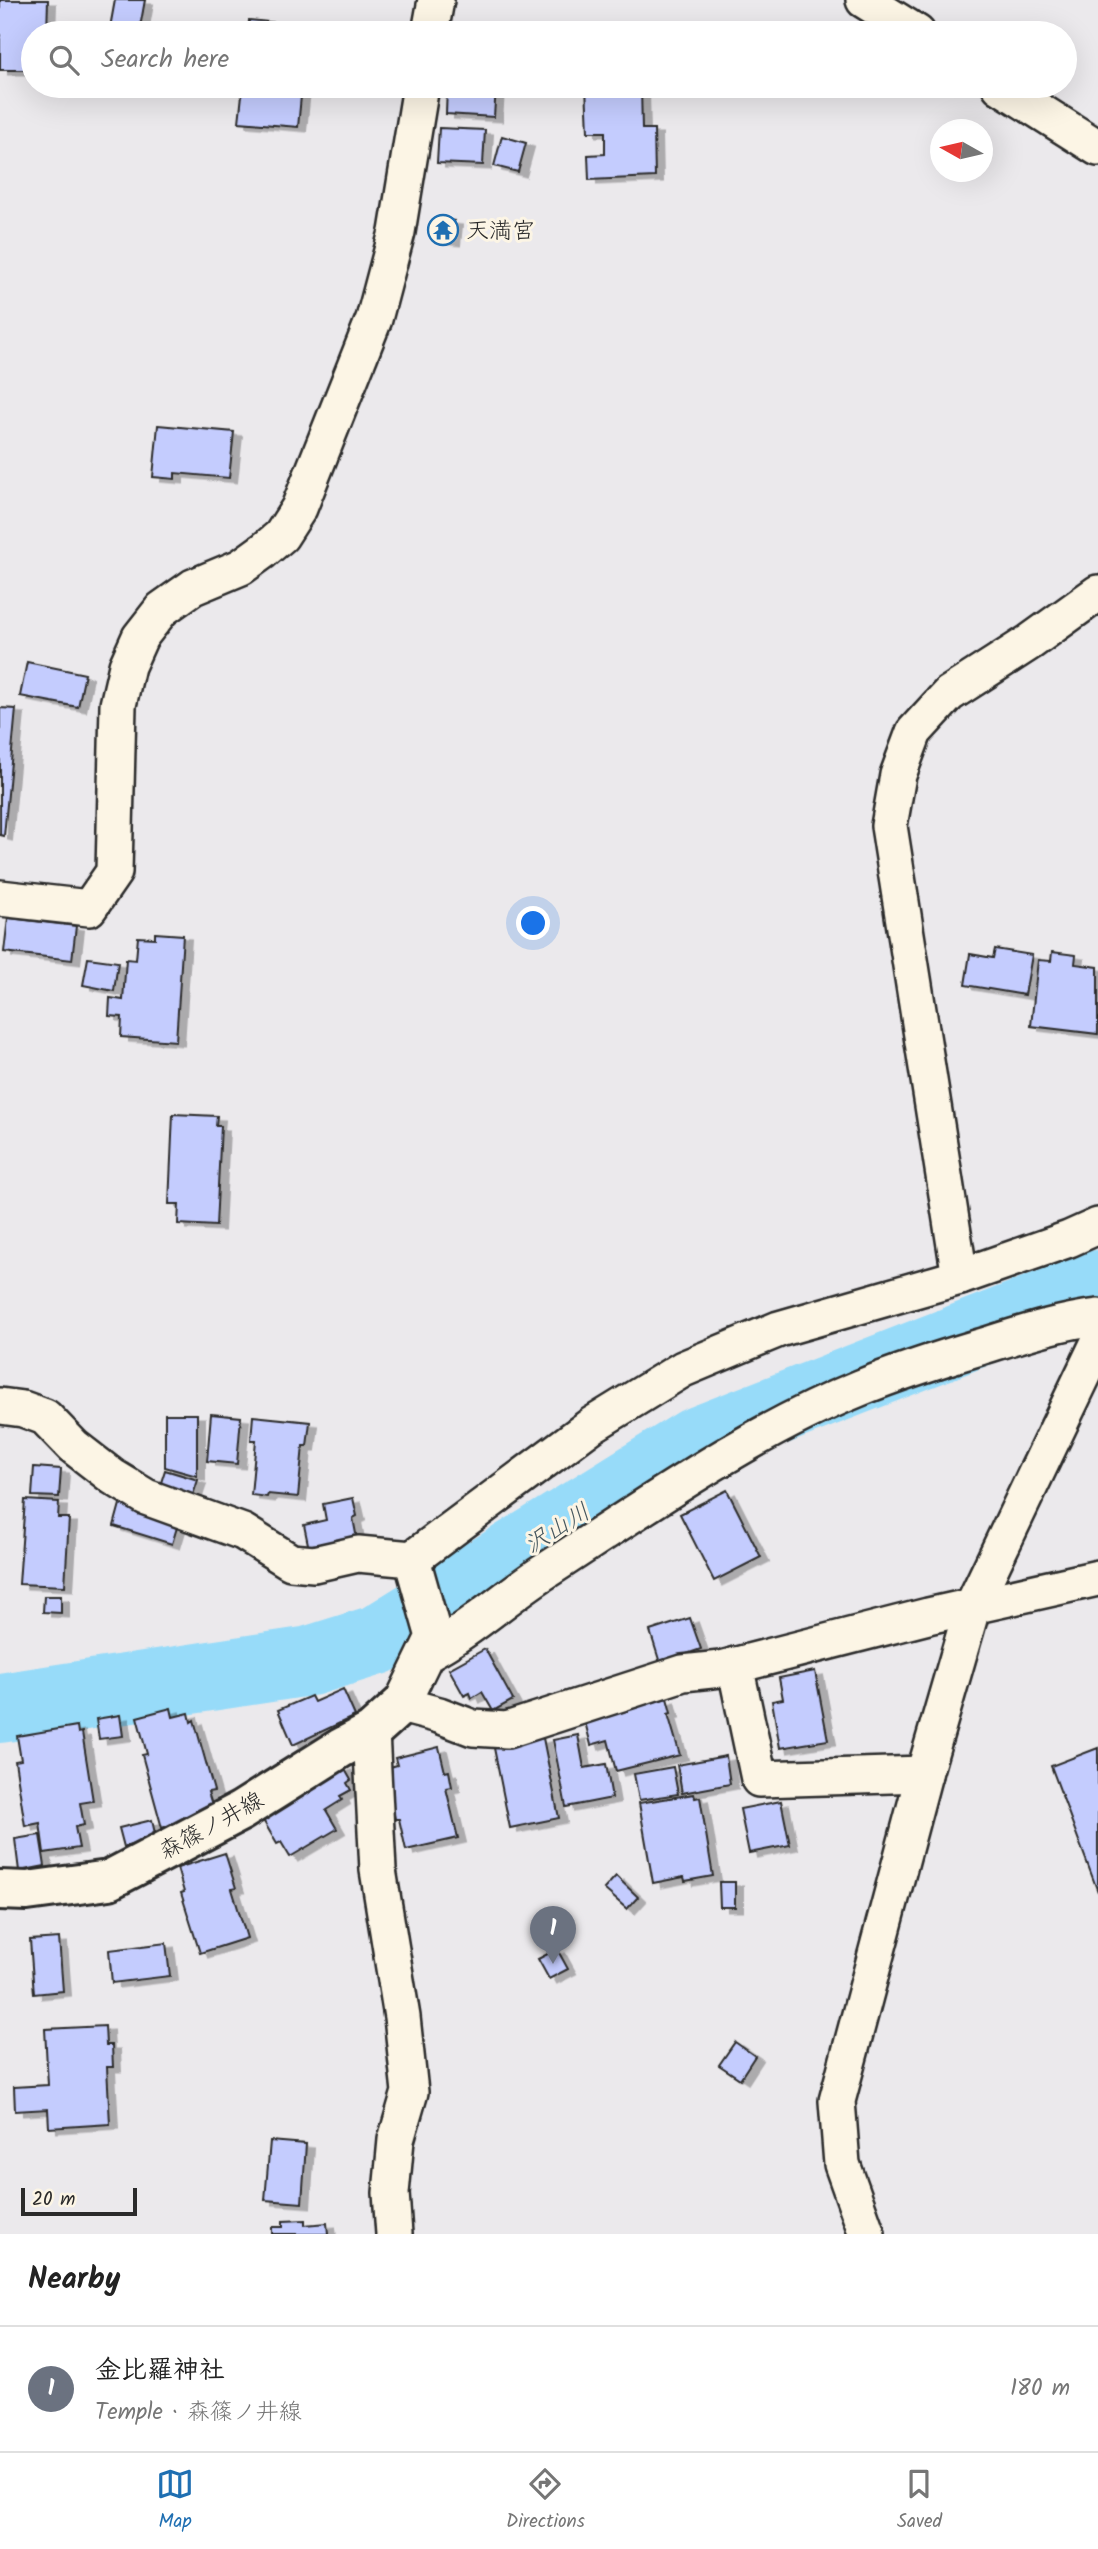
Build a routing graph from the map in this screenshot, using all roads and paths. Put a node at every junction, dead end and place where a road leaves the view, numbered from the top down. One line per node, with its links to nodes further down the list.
1 (436, 0): 3 (street)
2 (864, 0): 4 (street)
3 (432, 21)
4 (898, 21)
5 (419, 98): 9 (street)
6 (1019, 98): 7 (street)
7 (1098, 148)
8 (1098, 593): 11 (street)
9 (0, 898)
10 (1098, 1226): 11 (street)
11 (960, 1277): 15 (street)
12 (1098, 1317): 18 (street)
13 (1098, 1344): 17 (street)
14 (0, 1406): 15 (street)
15 (417, 1575): 18 (street)
16 (1098, 1578): 17 (street)
17 (973, 1605): 19 (street); 22 (street)
18 (430, 1645): 20 (street)
19 (735, 1665): 20 (street); 22 (street)
20 (401, 1705): 21 (main road, 森篠ノ井線)
21 (371, 1732): 23 (main road, 森篠ノ井線); 24 (street)
22 (924, 1774): 25 (street)
23 (0, 1890)
24 (394, 2234)
25 (867, 2234)

